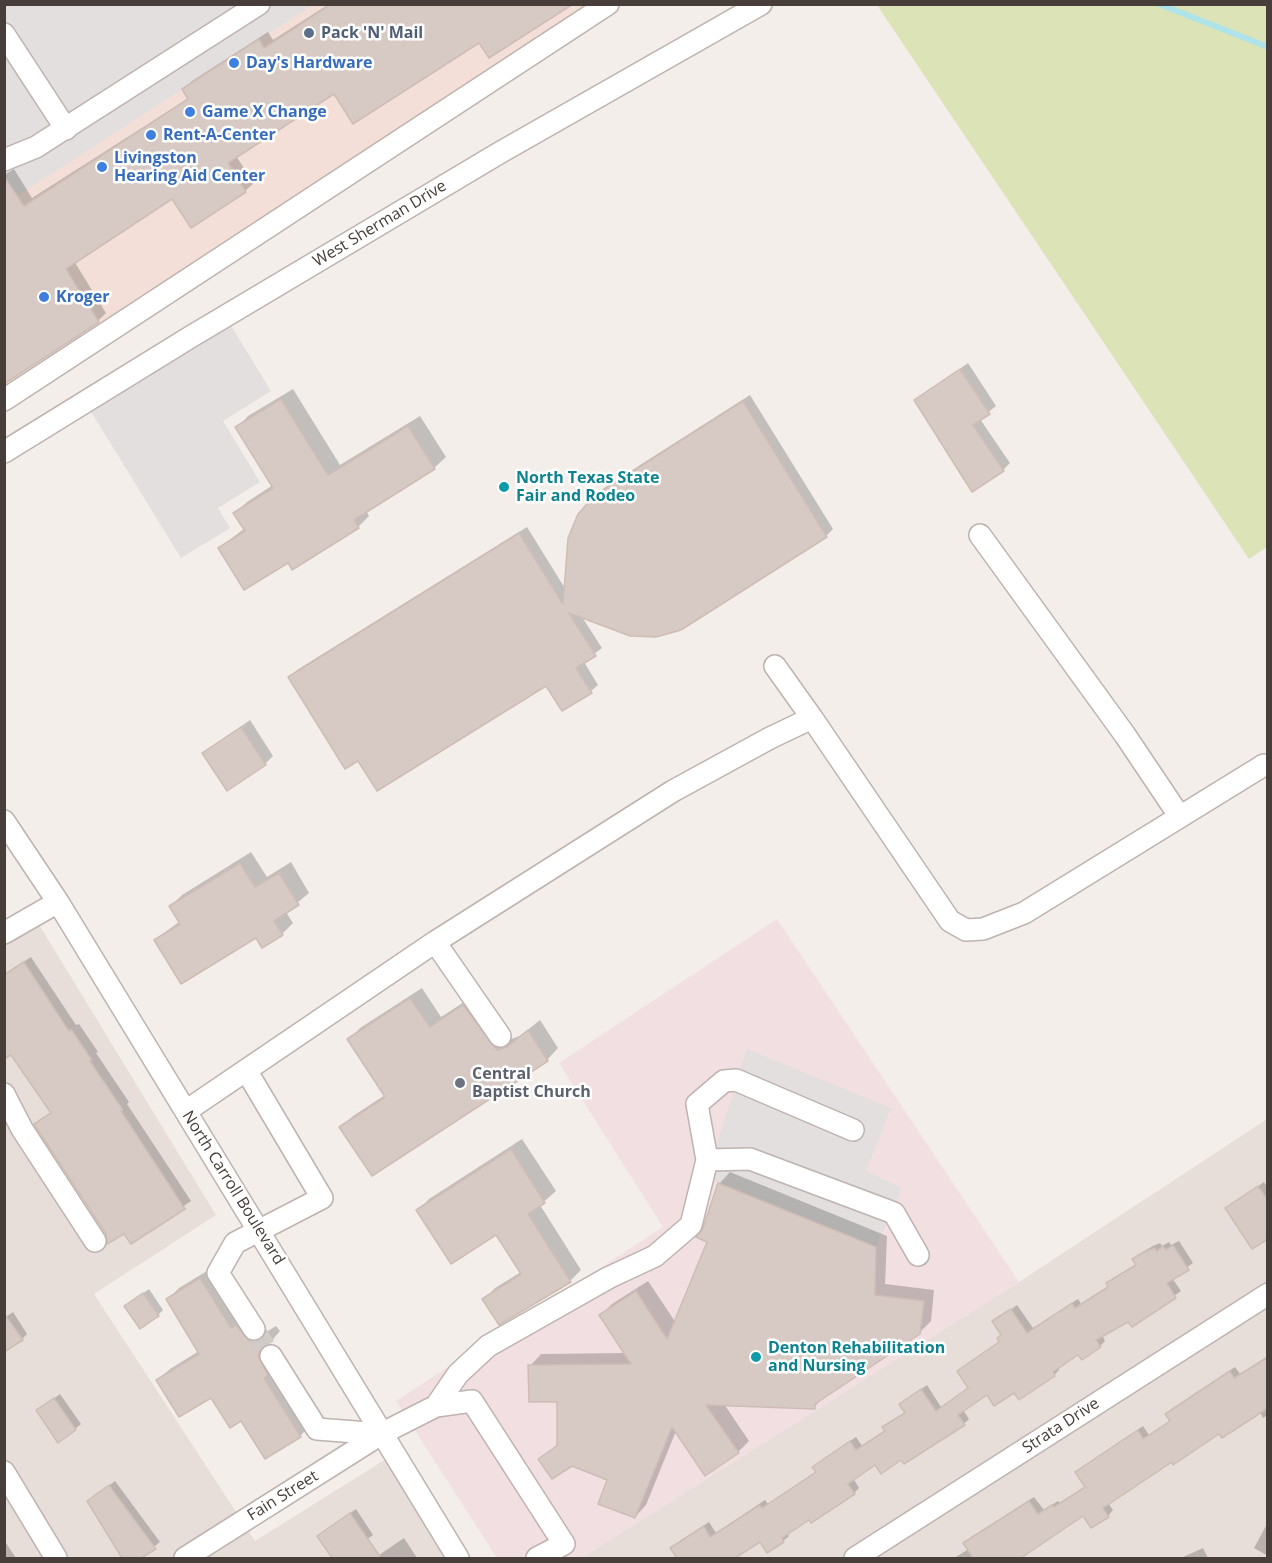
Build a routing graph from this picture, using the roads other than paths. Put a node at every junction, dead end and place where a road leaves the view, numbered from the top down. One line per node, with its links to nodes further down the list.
1 (259, 4): 5 (street)
2 (608, 4): 7 (street)
3 (761, 4): 8 (street, West Sherman Drive)
4 (4, 34): 5 (street)
5 (66, 129): 6 (street)
6 (4, 160)
7 (4, 400)
8 (4, 452)
9 (980, 536): 13 (street)
10 (775, 666): 11 (street)
11 (812, 718): 13 (street); 17 (street)
12 (1264, 765): 13 (street)
13 (1180, 817)
14 (4, 821): 15 (street, North Carroll Boulevard)
15 (58, 902): 16 (street); 21 (street, North Carroll Boulevard)
16 (4, 933)
17 (435, 942): 18 (street); 19 (street)
18 (500, 1036)
19 (246, 1070): 21 (street); 24 (street)
20 (4, 1094): 25 (street)
21 (186, 1111): 24 (street, North Carroll Boulevard)
22 (853, 1130): 23 (street)
23 (707, 1160): 26 (street); 30 (street)
24 (260, 1232): 28 (street); 31 (street, North Carroll Boulevard)
25 (95, 1241)
26 (918, 1255)
27 (1268, 1294): 37 (street, Strata Drive)
28 (254, 1329)
29 (271, 1356): 31 (street)
30 (436, 1407): 31 (street, Fain Street); 36 (street)
31 (381, 1434): 34 (street, Fain Street); 35 (street, North Carroll Boulevard)
32 (4, 1472): 33 (street)
33 (56, 1558)
34 (185, 1558)
35 (458, 1558)
36 (537, 1558)
37 (855, 1558)

